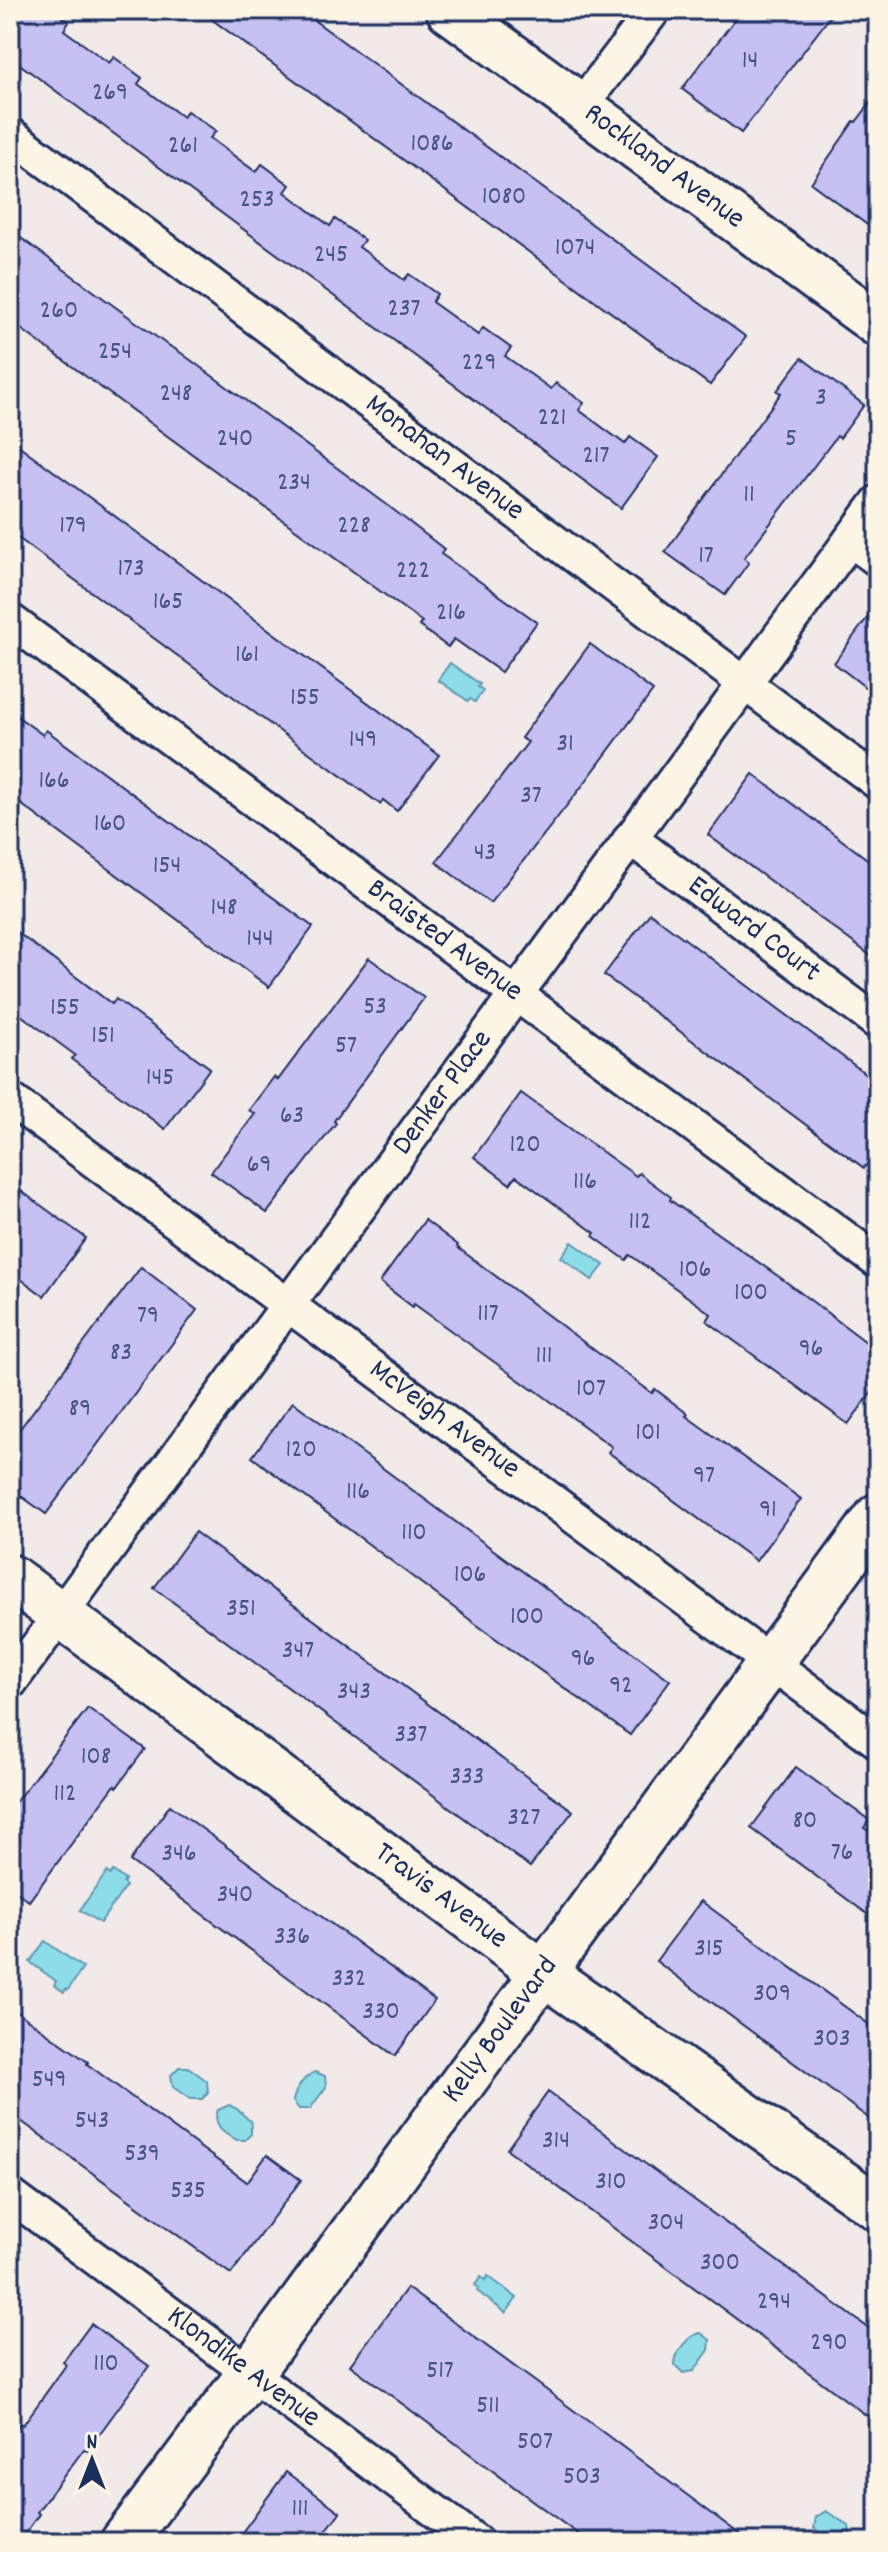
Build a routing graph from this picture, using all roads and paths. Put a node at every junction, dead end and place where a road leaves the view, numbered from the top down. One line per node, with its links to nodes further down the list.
1 (449, 10): 3 (street, Rockland Avenue)
2 (654, 10): 3 (street)
3 (581, 106): 5 (street, Rockland Avenue)
4 (10, 134): 10 (street, Monahan Avenue)
5 (878, 324)
6 (878, 502): 7 (street, Denker Place)
7 (850, 540): 8 (street); 10 (street, Denker Place)
8 (878, 560)
9 (10, 620): 13 (street, Braisted Avenue)
10 (744, 684): 11 (street, Monahan Avenue); 12 (street, Denker Place)
11 (878, 783)
12 (630, 838): 13 (street, Denker Place); 14 (street, Edward Court)
13 (515, 995): 16 (street, Braisted Avenue); 17 (street, Denker Place)
14 (878, 1023)
15 (10, 1099): 17 (street, McVeigh Avenue)
16 (878, 1262)
17 (288, 1305): 20 (street, Denker Place); 21 (street, McVeigh Avenue)
18 (878, 1516): 21 (street, Kelly Boulevard)
19 (10, 1577): 20 (street, Travis Avenue)
20 (60, 1614): 22 (street, Denker Place); 24 (street, Travis Avenue)
21 (770, 1662): 23 (street, McVeigh Avenue); 24 (street, Kelly Boulevard)
22 (10, 1683)
23 (878, 1742)
24 (543, 1973): 26 (street, Travis Avenue); 27 (street, Kelly Boulevard)
25 (10, 2195): 27 (street, Klondike Avenue)
26 (878, 2208)
27 (250, 2373): 28 (street, Kelly Boulevard); 29 (street, Klondike Avenue)
28 (123, 2542)
29 (477, 2542)

